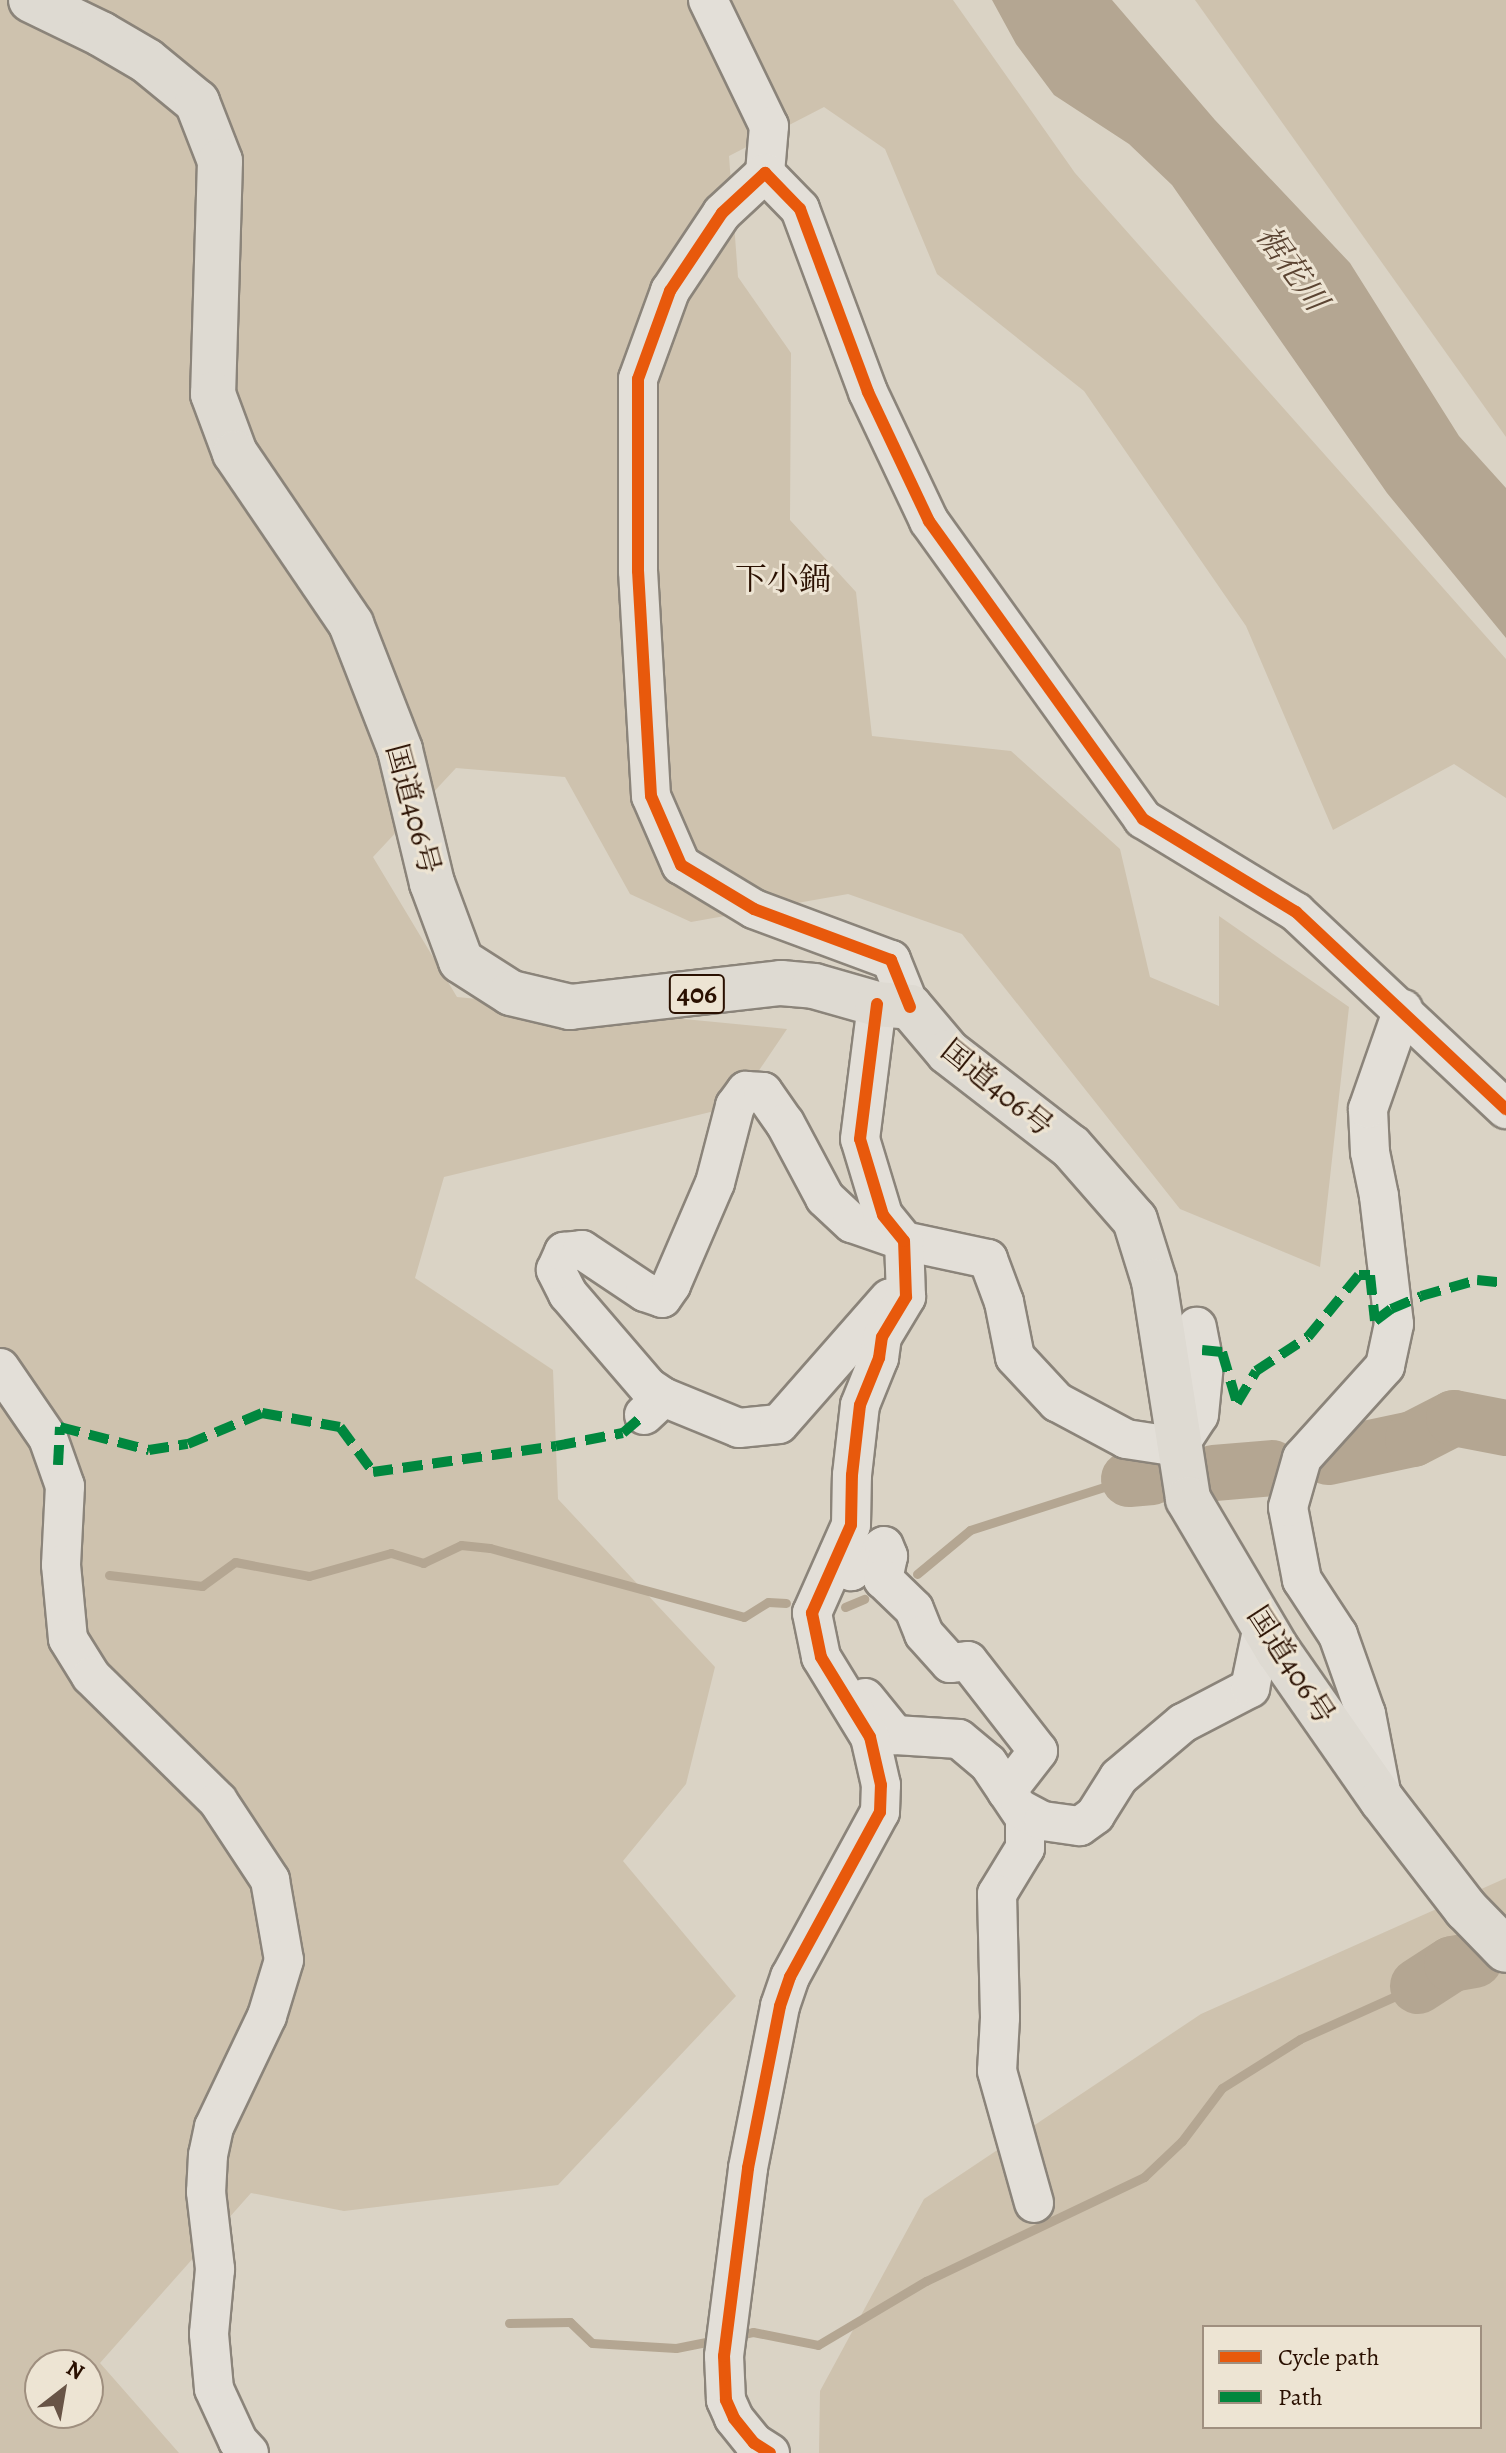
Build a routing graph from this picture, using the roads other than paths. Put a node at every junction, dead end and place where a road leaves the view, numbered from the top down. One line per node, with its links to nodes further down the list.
1 (31, 0): 4 (highway, 国道406号 / 406)
2 (708, 0): 3 (street)
3 (765, 173): 4 (street); 5 (street)
4 (894, 1006): 7 (street); 11 (highway, 国道406号)
5 (1403, 1009): 6 (street); 16 (street)
6 (1506, 1109)
7 (904, 1241): 8 (street); 8 (street); 11 (street)
8 (905, 1280): 12 (street)
9 (1197, 1327): 11 (street)
10 (0, 1368): 19 (street)
11 (1178, 1447): 13 (highway, 国道406号)
12 (839, 1553): 14 (street); 15 (street)
13 (1263, 1626): 15 (street); 16 (highway, 国道406号)
14 (837, 1685): 15 (street); 20 (street)
15 (1013, 1800): 18 (street)
16 (1382, 1800): 17 (highway, 国道406号)
17 (1506, 1950)
18 (1034, 2203)
19 (249, 2453)
20 (770, 2453)

